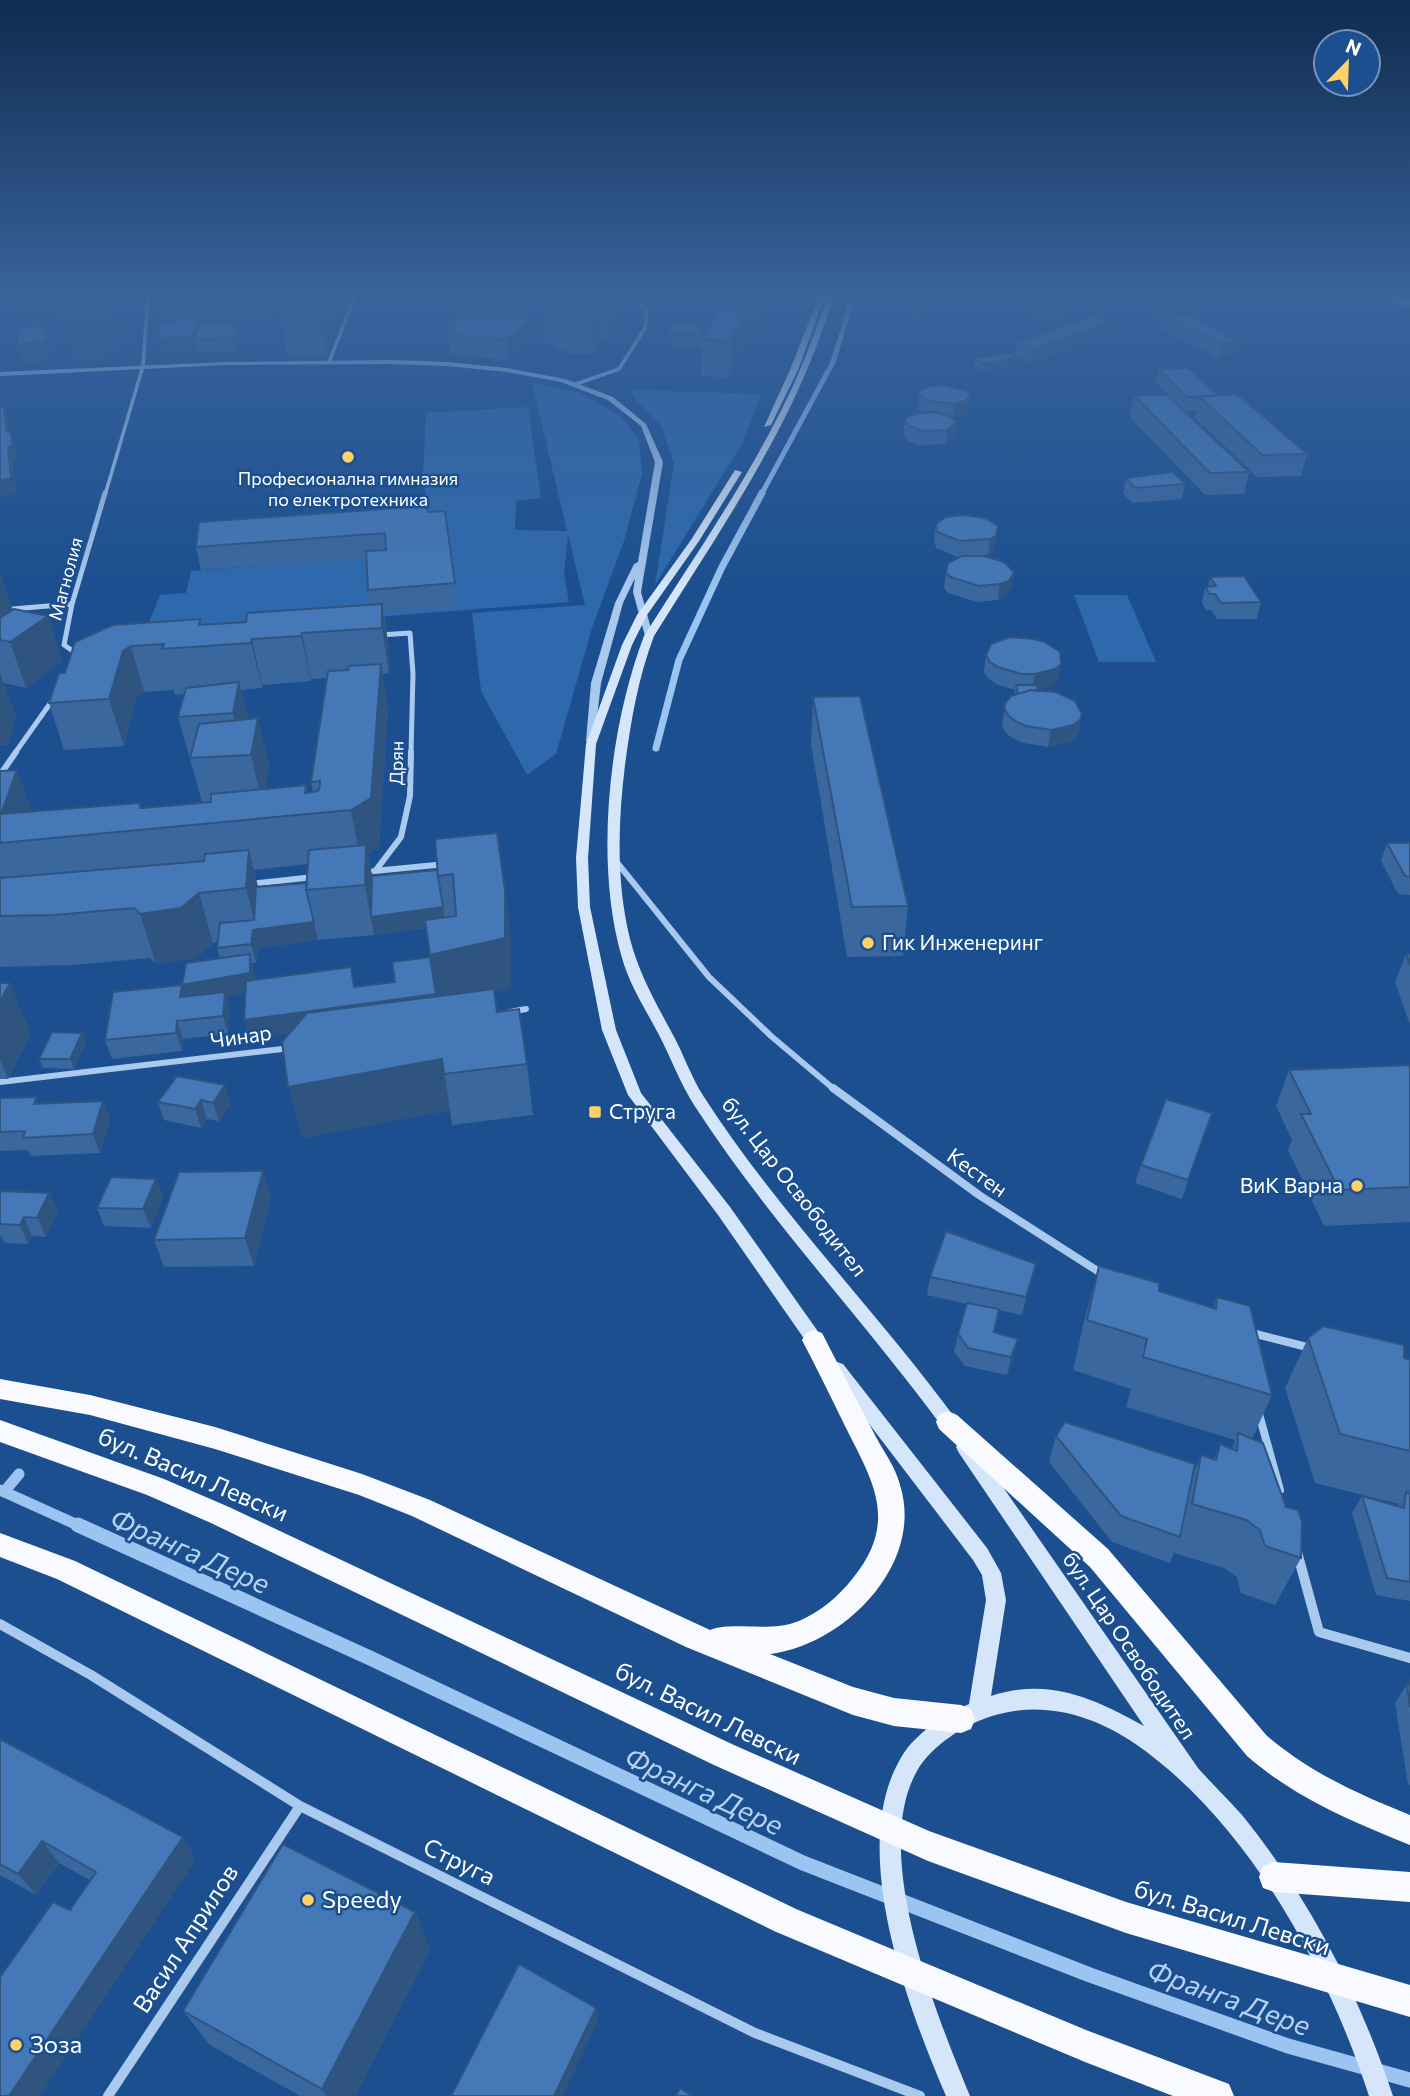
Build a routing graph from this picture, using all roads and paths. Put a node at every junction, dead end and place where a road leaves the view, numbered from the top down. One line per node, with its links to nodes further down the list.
1 (135, 394): 8 (street, Магнолия)
2 (593, 394): 7 (street)
3 (783, 394): 5 (main road)
4 (794, 394): 12 (main road, бул. Цар Освободител)
5 (747, 457)
6 (741, 467): 10 (main road)
7 (644, 552): 10 (street); 17 (street)
8 (72, 604): 9 (street); 14 (street, Магнолия)
9 (0, 610)
10 (642, 615): 12 (street); 17 (main road)
11 (368, 636): 21 (street, Дрян)
12 (649, 636): 19 (main road, бул. Цар Освободител)
13 (92, 654): 14 (street)
14 (79, 655): 15 (street)
15 (75, 665)
16 (57, 696): 18 (street)
17 (590, 744): 31 (main road)
18 (0, 775)
19 (614, 859): 29 (street, Кестен); 35 (main road, бул. Цар Освободител)
20 (453, 863): 21 (street)
21 (376, 870): 22 (street)
22 (363, 872)
23 (323, 876): 24 (street)
24 (242, 885)
25 (526, 1009): 26 (street)
26 (500, 1013)
27 (302, 1047): 28 (street, Чинар)
28 (0, 1082)
29 (1108, 1277)
30 (1235, 1329): 32 (street)
31 (814, 1340): 41 (highway); 43 (main road)
32 (1325, 1352)
33 (0, 1389): 41 (highway)
34 (1257, 1408): 37 (street)
35 (948, 1422): 44 (main road, бул. Цар Освободител); 46 (highway)
36 (0, 1431): 49 (highway, бул. Васил Левски)
37 (1282, 1500)
38 (1293, 1540): 42 (street)
39 (0, 1545): 53 (highway)
40 (0, 1624): 45 (street, Струга)
41 (696, 1638): 43 (highway)
42 (1410, 1658)
43 (969, 1714): 44 (main road); 52 (main road)
44 (1190, 1775): 47 (main road)
45 (300, 1806): 50 (street, Васил Априлов); 51 (street, Струга)
46 (1410, 1830)
47 (1274, 1877): 48 (highway); 54 (main road)
48 (1410, 1886)
49 (1410, 2001)
50 (108, 2096)
51 (920, 2096)
52 (958, 2096)
53 (1217, 2096)
54 (1381, 2096)

